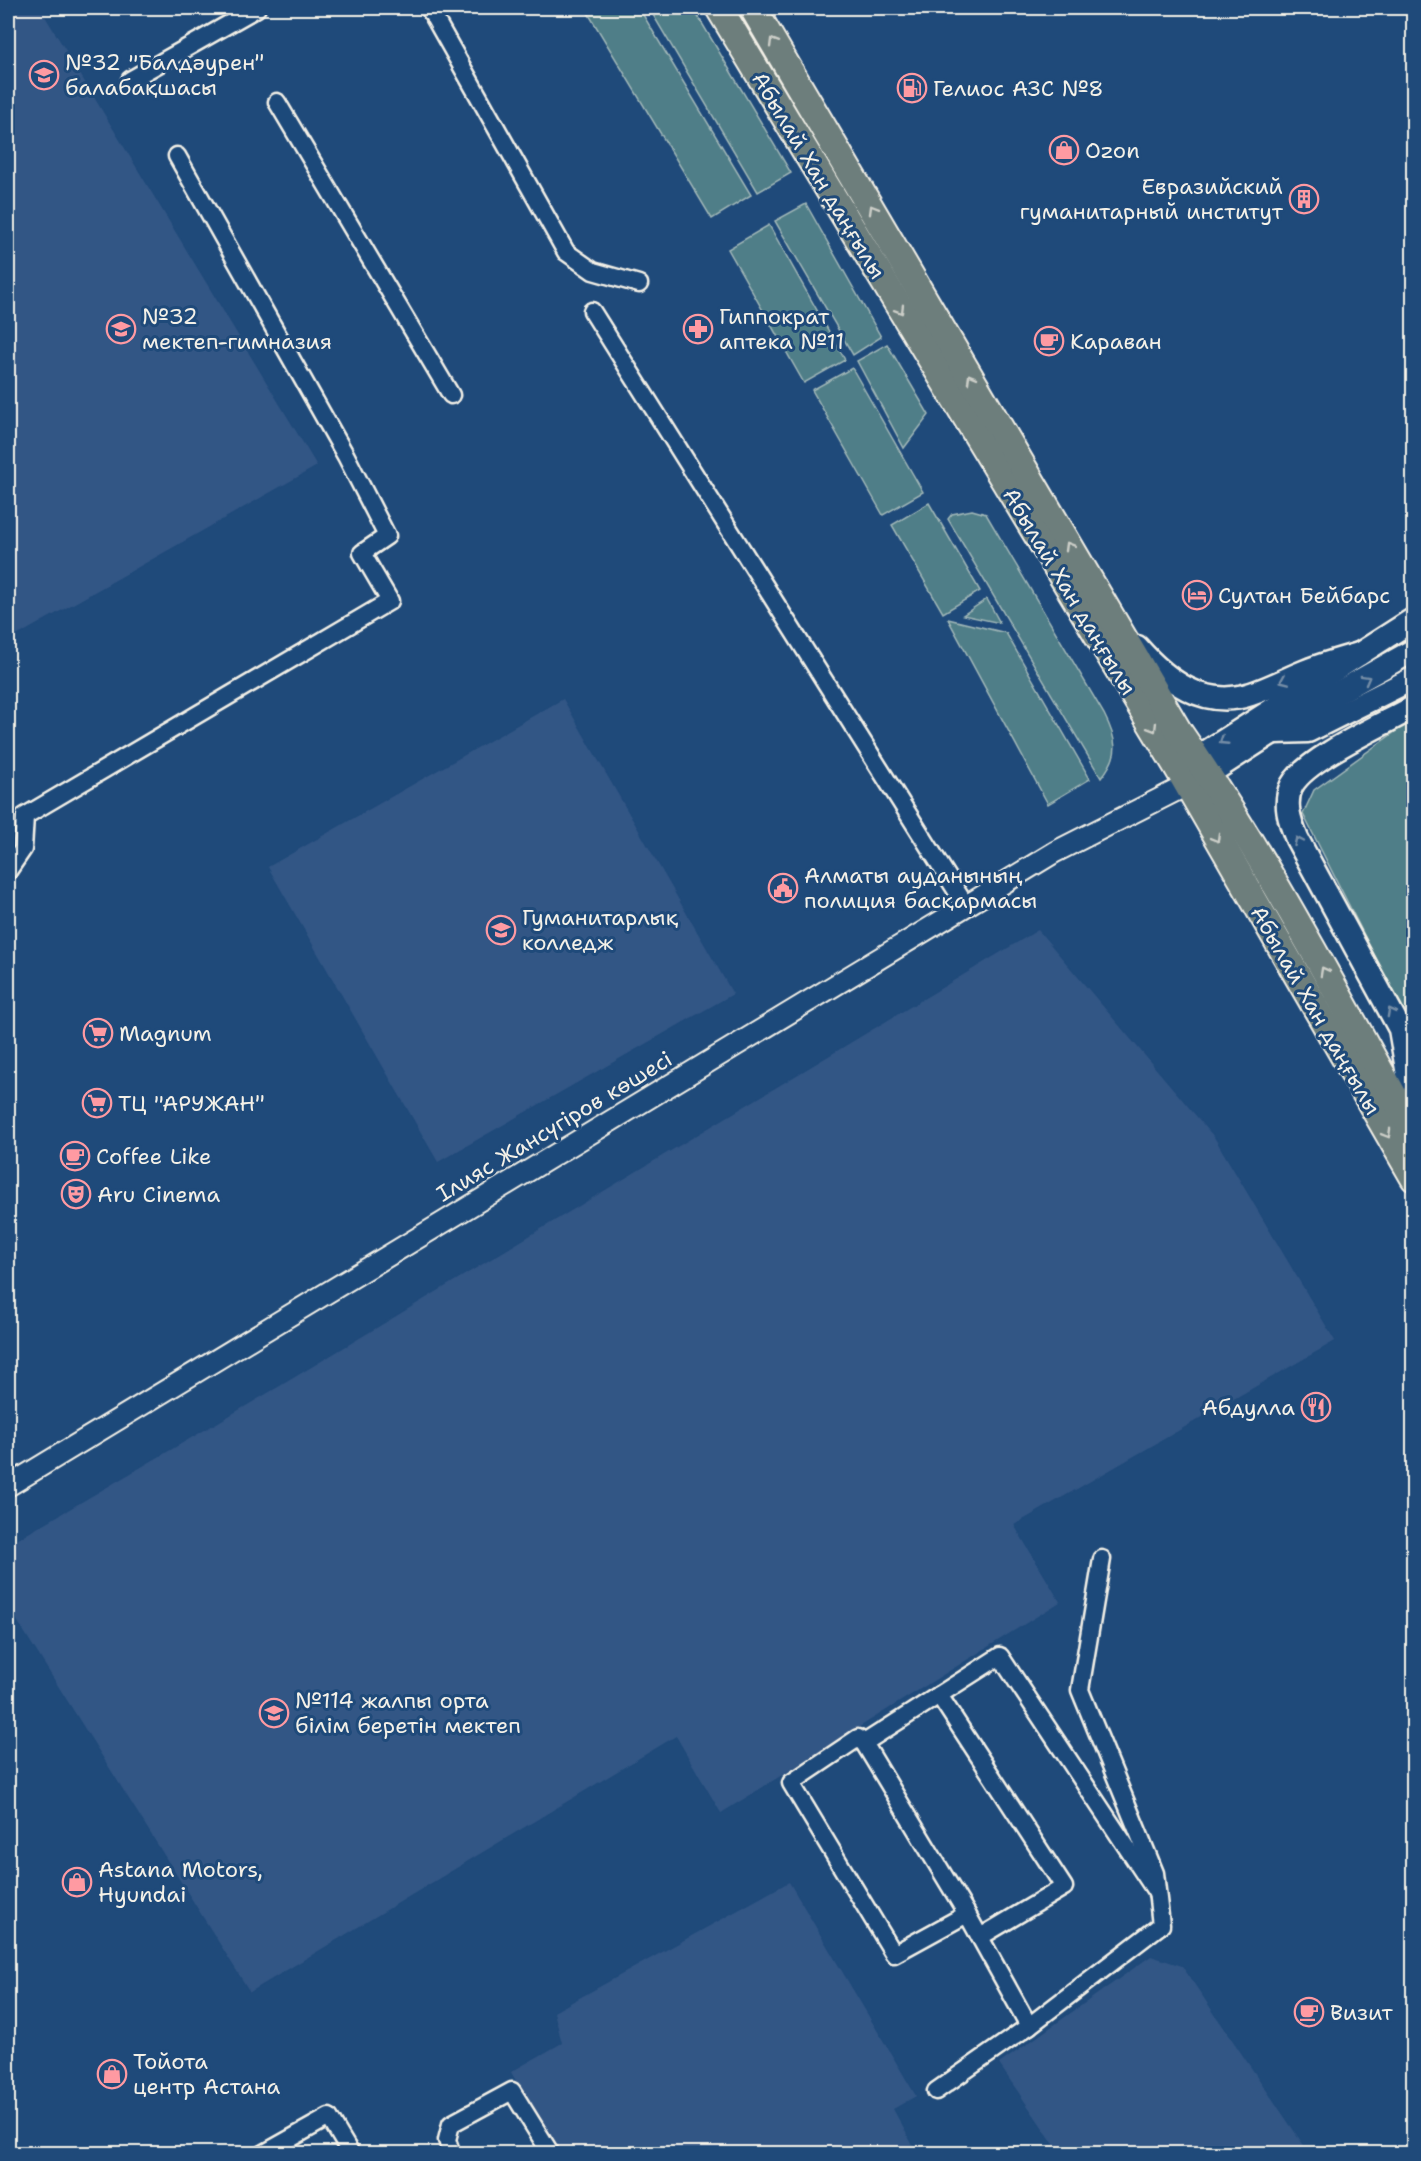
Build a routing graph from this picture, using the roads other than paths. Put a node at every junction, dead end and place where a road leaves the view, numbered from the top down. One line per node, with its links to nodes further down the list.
1 (256, 8): 5 (street)
2 (429, 8): 8 (street)
3 (719, 8): 18 (main road, Абылай Хан даңғылы, one-way to 18)
4 (753, 8): 11 (main road, Абылай Хан даңғылы, one-way to 4)
5 (130, 80)
6 (277, 102): 10 (street)
7 (177, 156): 19 (street)
8 (639, 284)
9 (592, 311): 20 (street)
10 (451, 394)
11 (1092, 585): 14 (main road, one-way to 11); 18 (main road, Абылай Хан даңғылы)
12 (1413, 619): 14 (main road)
13 (1413, 650): 17 (main road, one-way to 13)
14 (1359, 654): 18 (main road, one-way to 18)
15 (1413, 678): 17 (main road)
16 (1413, 707): 21 (main road, one-way to 16)
17 (1275, 732): 18 (main road)
18 (1193, 773): 20 (street, Ілияс Жансүгіров көшесі); 22 (main road, Абылай Хан даңғылы, one-way to 18); 23 (main road, Абылай Хан даңғылы, one-way to 23)
19 (8, 871)
20 (966, 906): 24 (street, Ілияс Жансүгіров көшесі)
21 (1413, 1109)
22 (1413, 1132)
23 (1413, 1178)
24 (8, 1486)
25 (1102, 1558): 28 (street)
26 (939, 1695): 27 (street); 28 (street); 30 (street)
27 (864, 1743): 29 (street); 29 (street)
28 (1157, 1893): 31 (street)
29 (967, 1914): 30 (street)
30 (980, 1938): 31 (street)
31 (1029, 2026): 32 (street)
32 (936, 2091)
33 (450, 2153): 36 (street)
34 (263, 2154): 35 (street)
35 (351, 2154)
36 (551, 2154)

